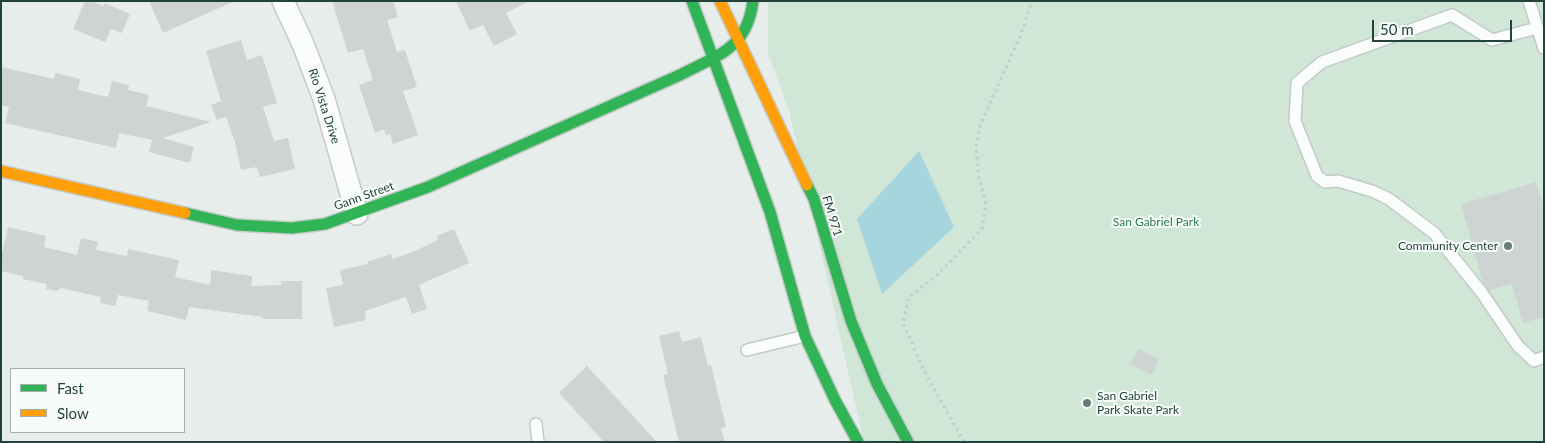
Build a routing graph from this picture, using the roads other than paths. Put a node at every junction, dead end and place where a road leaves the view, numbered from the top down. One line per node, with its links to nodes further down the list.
1 (283, 1): 11 (street, Rio Vista Drive)
2 (692, 1): 9 (main road)
3 (720, 1): 7 (main road, FM 971 / FM 971)
4 (753, 1): 7 (main road)
5 (1529, 1): 6 (lane)
6 (1537, 28): 8 (lane); 14 (lane)
7 (739, 40): 9 (main road, Gann Street); 18 (main road, FM 971 / FM 971)
8 (1544, 48)
9 (714, 57): 11 (main road, Gann Street); 12 (main road)
10 (1, 171): 11 (main road, Gann Street)
11 (357, 214)
12 (805, 336): 13 (lane); 17 (main road)
13 (747, 350)
14 (1544, 356)
15 (536, 424): 16 (lane)
16 (538, 442)
17 (858, 442)
18 (908, 442)

